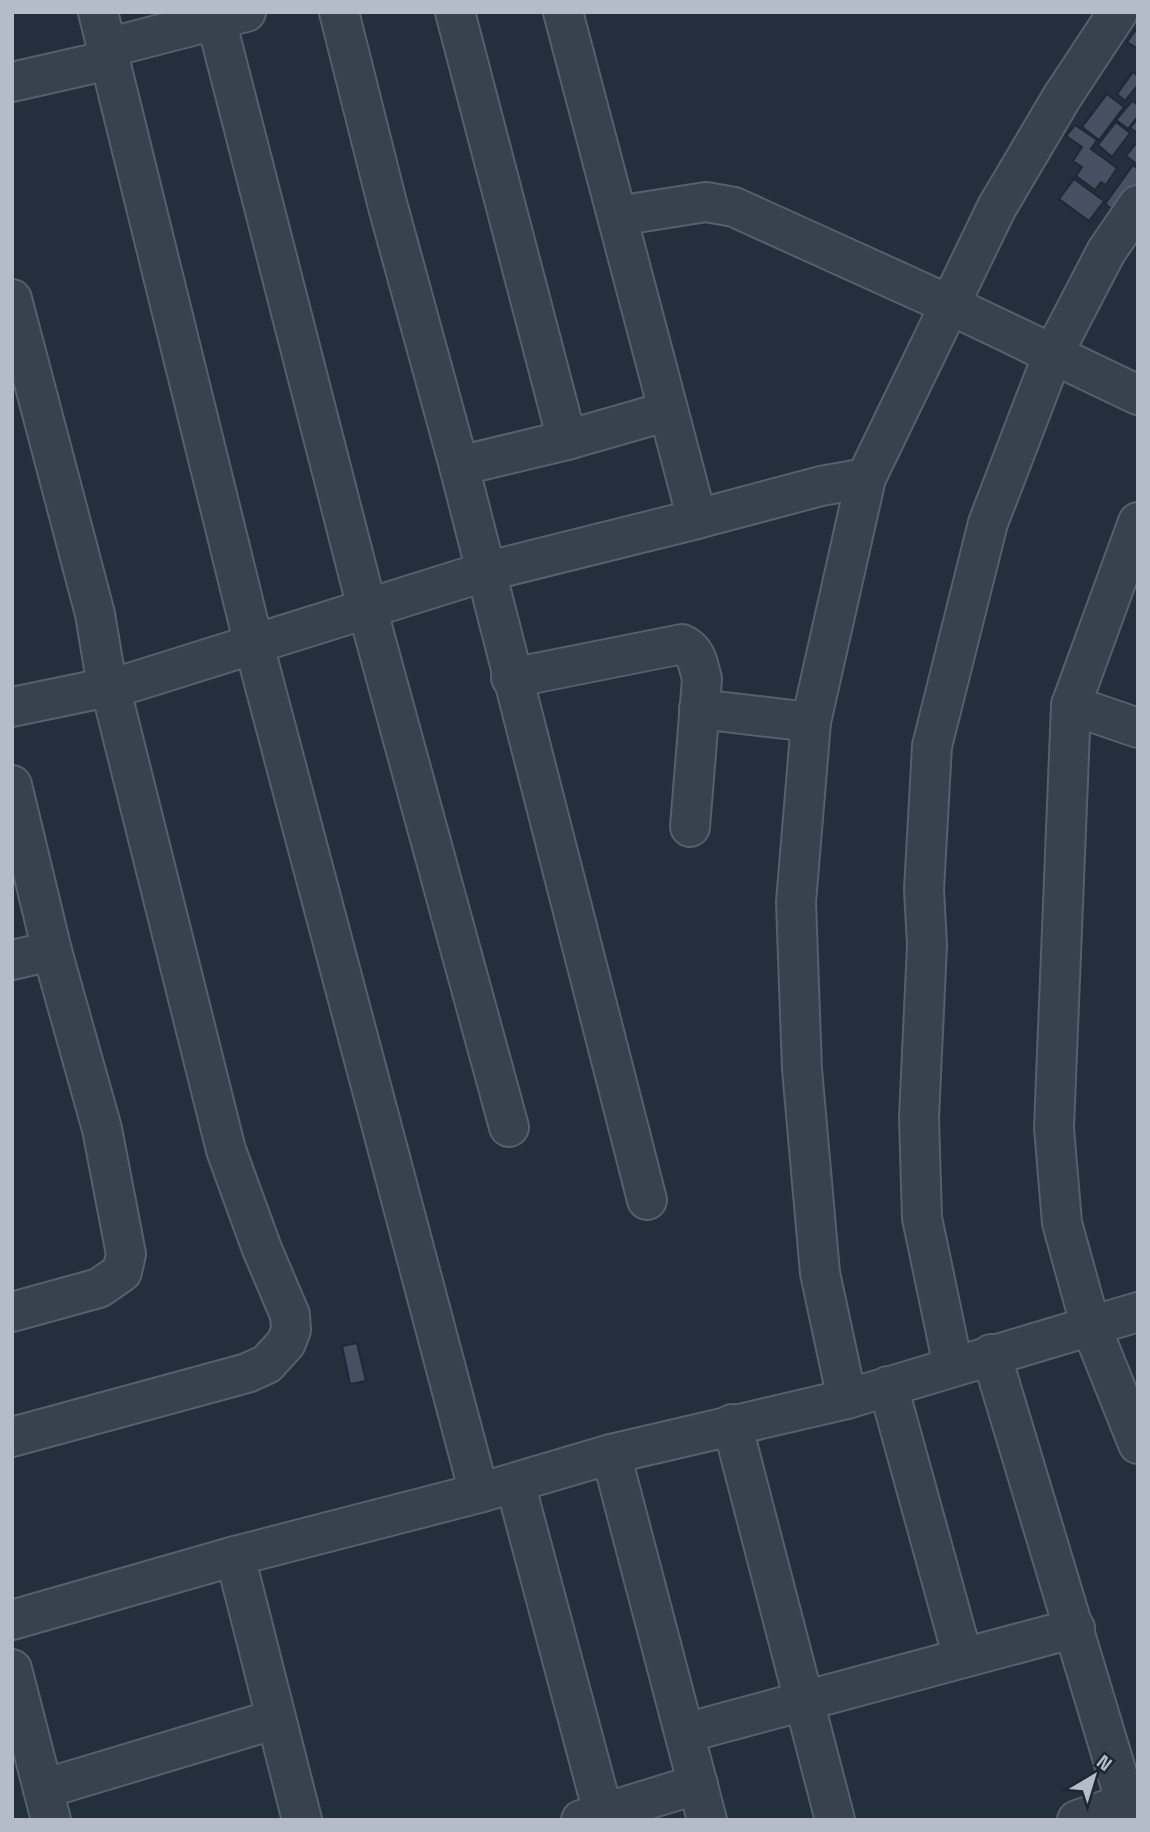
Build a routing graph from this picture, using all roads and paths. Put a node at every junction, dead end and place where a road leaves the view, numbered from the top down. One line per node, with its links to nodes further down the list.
1 (98, 12): 7 (street)
2 (339, 12): 17 (street)
3 (455, 12): 16 (street)
4 (563, 12): 10 (street)
5 (1118, 12): 12 (street)
6 (231, 16): 7 (street); 22 (street)
7 (108, 54): 8 (street); 23 (street)
8 (12, 82)
9 (1138, 205): 13 (street)
10 (617, 216): 12 (street); 15 (street)
11 (12, 299): 25 (street)
12 (950, 305): 13 (street); 18 (street)
13 (1053, 354): 14 (street); 42 (street)
14 (1138, 395)
15 (668, 411): 16 (street); 19 (street)
16 (567, 440): 17 (street)
17 (459, 466): 21 (street)
18 (866, 478): 19 (street); 29 (street)
19 (697, 519): 21 (street)
20 (1138, 522): 26 (street)
21 (484, 572): 22 (street); 24 (street)
22 (367, 608): 23 (street); 36 (street)
23 (254, 645): 25 (street); 49 (street)
24 (511, 678): 28 (street); 37 (street)
25 (107, 686): 27 (street); 46 (street)
26 (1071, 705): 30 (street); 40 (street)
27 (12, 707)
28 (699, 709): 29 (street); 33 (street)
29 (811, 722): 44 (street)
30 (1138, 727)
31 (12, 785): 32 (street)
32 (18, 827): 34 (street)
33 (690, 827)
34 (52, 951): 35 (street); 38 (street)
35 (12, 960)
36 (509, 1127)
37 (647, 1200)
38 (12, 1312)
39 (1138, 1312): 40 (street)
40 (1090, 1324): 41 (street); 47 (street)
41 (991, 1354): 42 (street); 52 (street)
42 (953, 1366): 43 (street)
43 (888, 1386): 44 (street); 53 (street)
44 (848, 1399): 45 (street)
45 (732, 1424): 48 (street); 55 (street)
46 (12, 1437)
47 (1138, 1444)
48 (611, 1454): 49 (street); 57 (street)
49 (497, 1488): 50 (street); 61 (street)
50 (235, 1556): 51 (street); 56 (street)
51 (12, 1620)
52 (1075, 1628): 53 (street); 60 (street)
53 (963, 1658): 55 (street)
54 (12, 1669): 59 (street)
55 (804, 1701): 57 (street); 63 (street)
56 (276, 1719): 59 (street); 62 (street)
57 (685, 1732): 58 (street)
58 (703, 1802): 61 (street)
59 (47, 1805)
60 (1129, 1811): 64 (street)
61 (597, 1817)
62 (302, 1820)
63 (835, 1820)
64 (1077, 1820)

